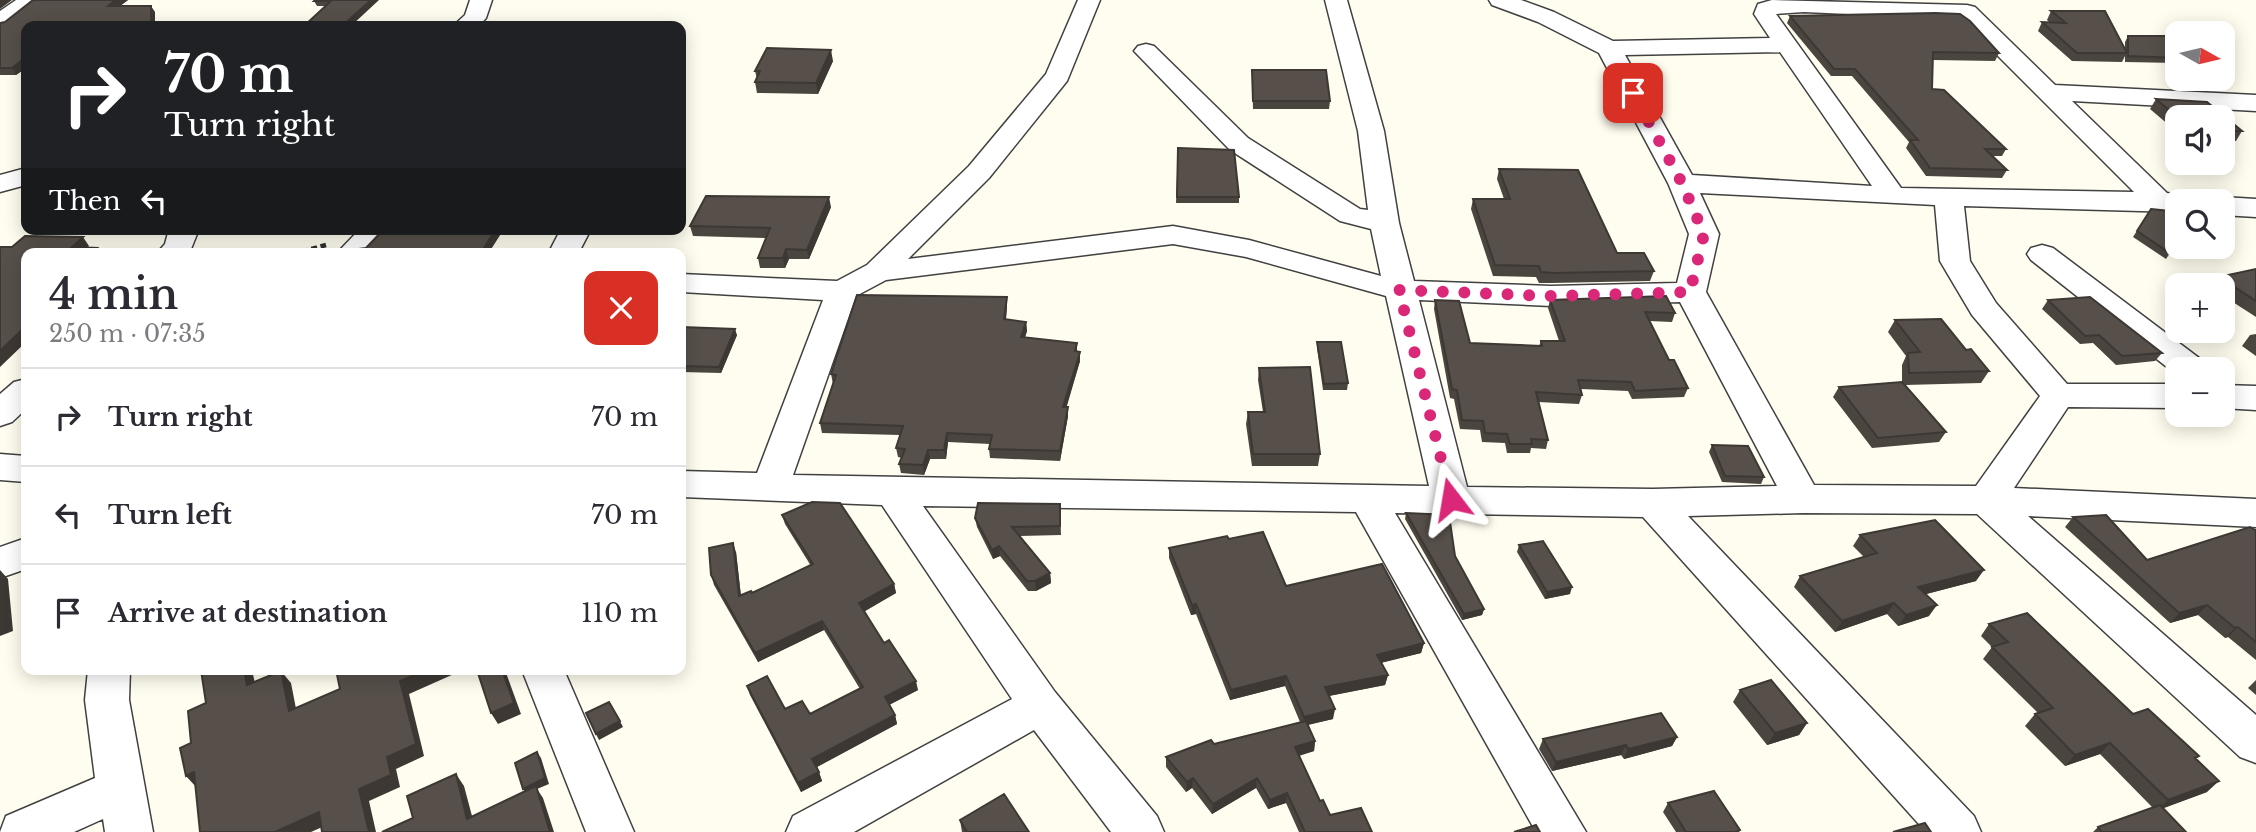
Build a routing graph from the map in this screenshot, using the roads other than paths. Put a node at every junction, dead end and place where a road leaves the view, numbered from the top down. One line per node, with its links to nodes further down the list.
1 (32, 0): 7 (street)
2 (481, 0): 6 (street)
3 (1090, 0): 24 (street)
4 (1336, 0): 22 (street)
5 (1500, 0): 9 (street)
6 (471, 21)
7 (0, 22)
8 (1784, 45): 9 (street); 11 (street); 16 (street)
9 (1609, 48): 14 (street)
10 (1146, 51): 22 (street)
11 (2051, 92): 12 (street); 18 (street)
12 (2256, 103)
13 (21, 178): 15 (street)
14 (1682, 183): 16 (street); 28 (street)
15 (0, 184)
16 (1894, 196): 17 (street)
17 (1949, 198): 19 (street); 31 (street)
18 (2165, 199)
19 (2165, 202)
20 (2235, 207): 21 (street)
21 (2256, 208)
22 (1384, 223): 26 (street)
23 (2042, 254): 29 (street)
24 (878, 272): 26 (street); 27 (street)
25 (686, 283): 27 (street)
26 (1399, 290): 28 (street); 40 (street)
27 (842, 291): 37 (street)
28 (1690, 292): 41 (street)
29 (2175, 357)
30 (21, 395): 33 (street)
31 (2059, 395): 32 (street); 42 (street)
32 (2165, 396)
33 (0, 415)
34 (0, 467): 35 (street)
35 (21, 469)
36 (686, 484): 37 (street)
37 (771, 485): 38 (street)
38 (893, 492): 39 (street); 49 (street)
39 (1367, 499): 40 (street); 56 (street)
40 (1451, 499): 43 (street)
41 (1803, 499): 42 (street); 43 (street)
42 (1986, 500): 44 (street); 50 (street)
43 (1653, 503): 57 (street)
44 (2256, 513)
45 (21, 555): 46 (street)
46 (0, 563)
47 (109, 675): 51 (street)
48 (545, 675): 53 (street)
49 (1041, 705): 54 (street); 55 (street)
50 (2256, 743)
51 (125, 810): 52 (street)
52 (23, 832)
53 (610, 832)
54 (810, 832)
55 (1140, 832)
56 (1562, 832)
57 (1957, 832)

